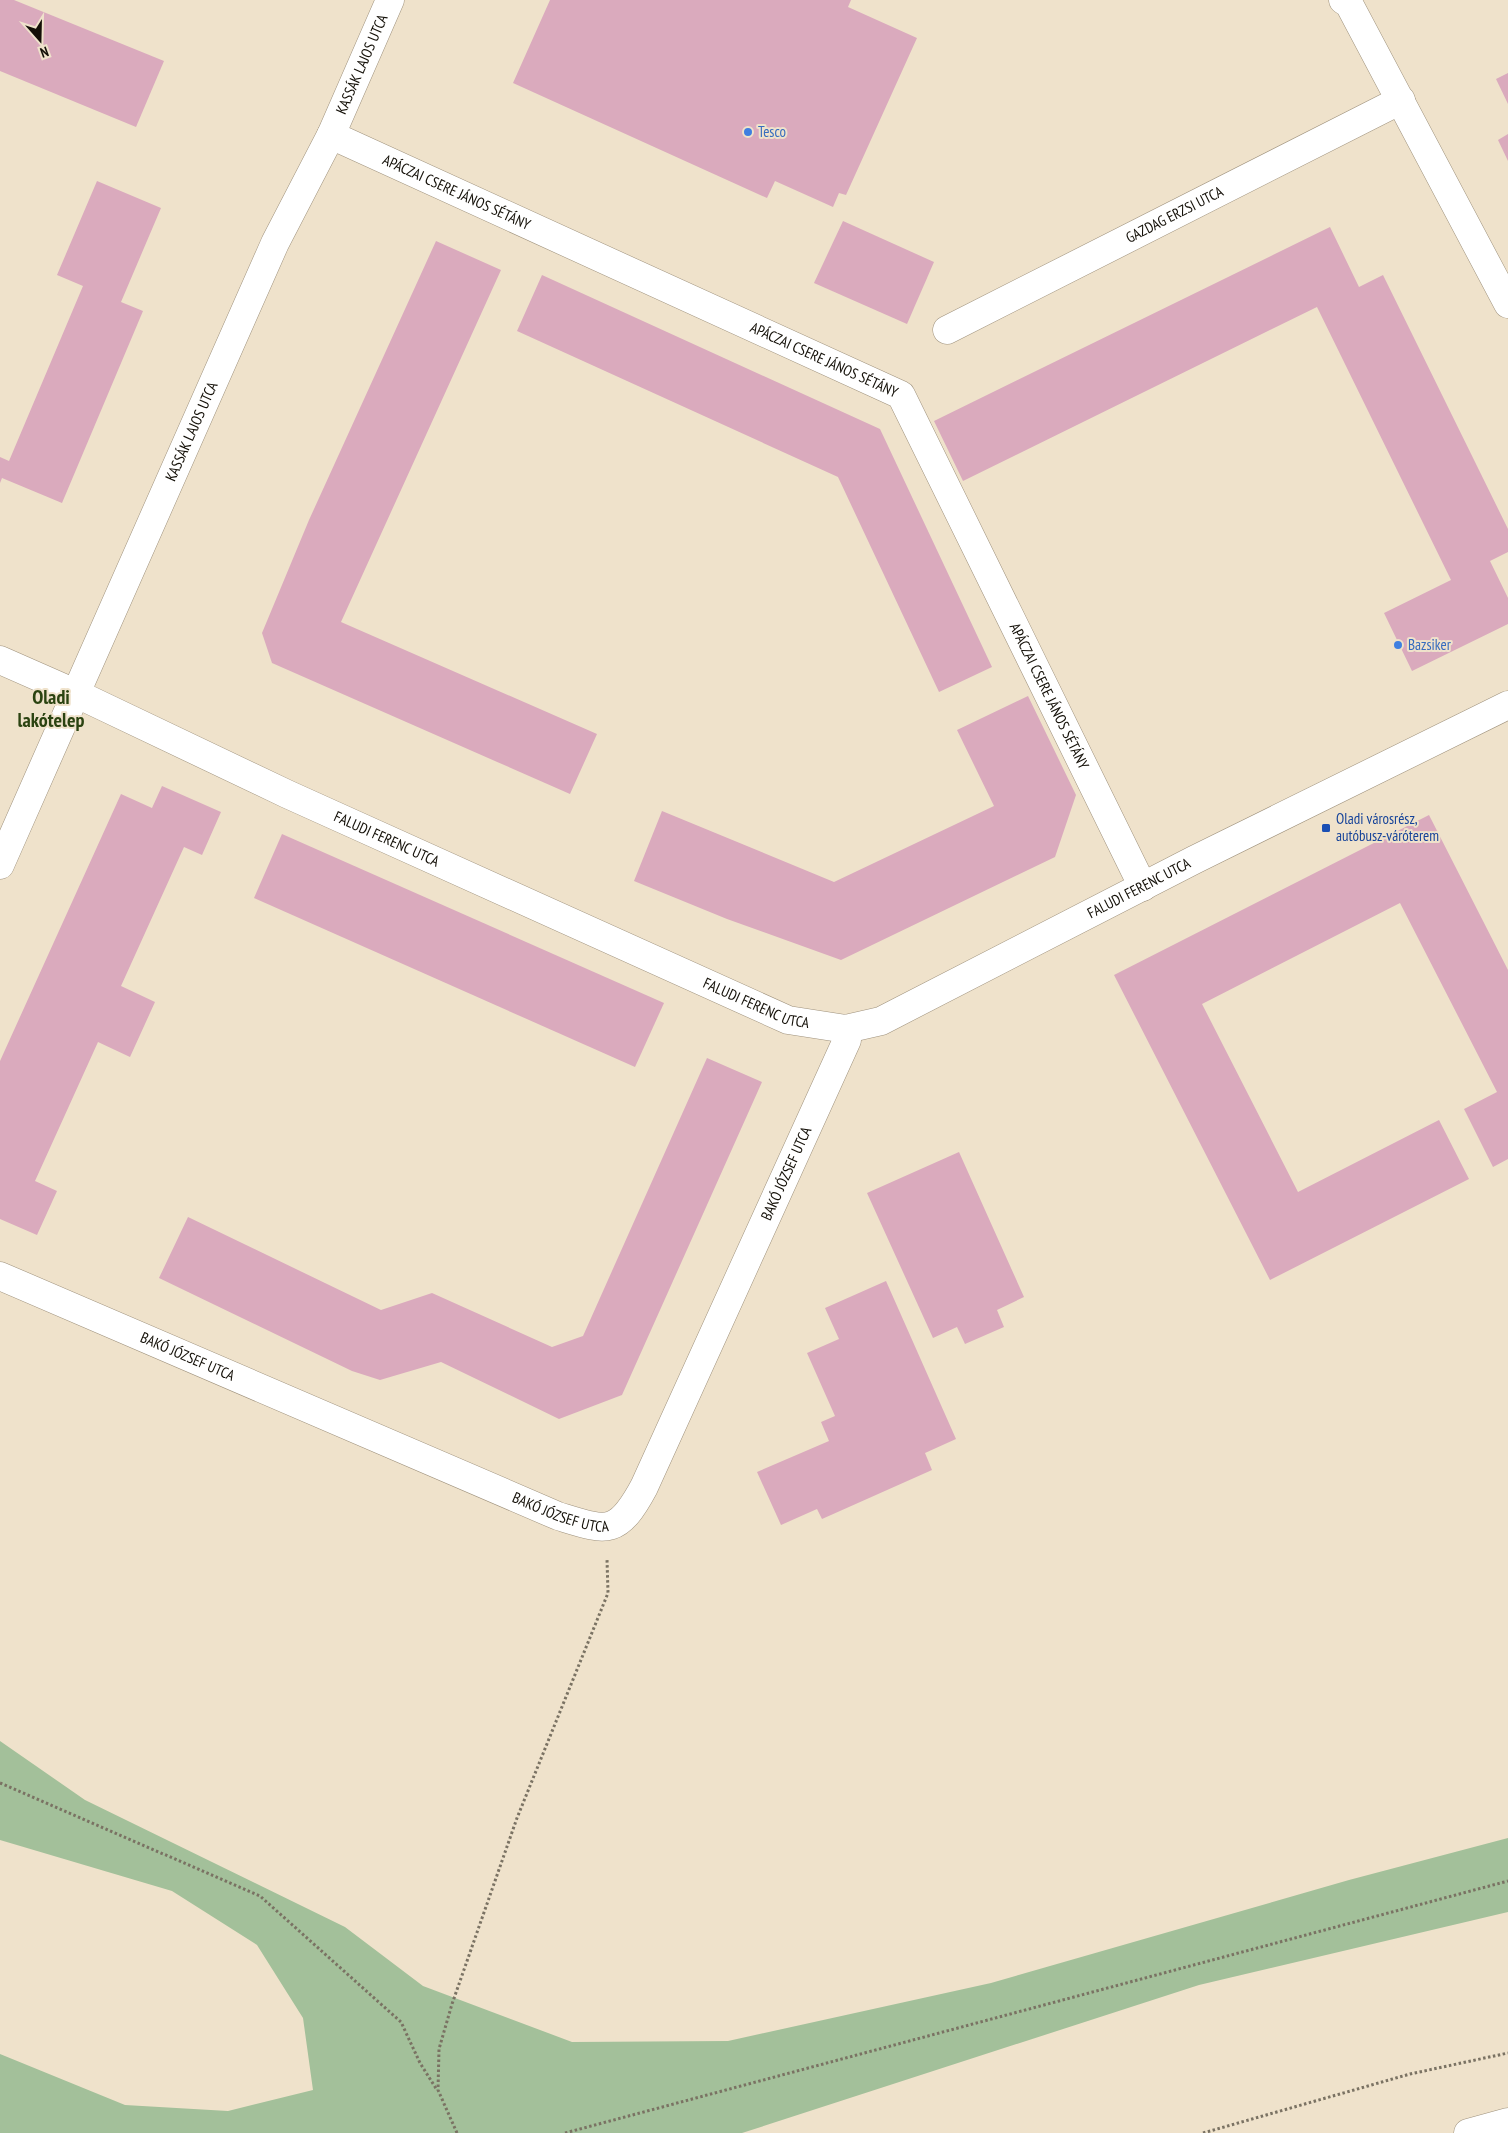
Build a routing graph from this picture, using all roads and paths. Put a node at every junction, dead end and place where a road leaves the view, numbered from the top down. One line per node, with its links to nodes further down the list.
1 (390, 0): 4 (street, KASSÁK LAJOS UTCA)
2 (1348, 1): 3 (street)
3 (1401, 100): 5 (street); 6 (street, GAZDAG ERZSI UTCA)
4 (331, 135): 8 (street, KASSÁK LAJOS UTCA); 11 (street, APÁCZAI CSERE JÁNOS SÉTÁNY)
5 (1508, 304)
6 (947, 330)
7 (0, 660): 8 (street, FALUDI FERENC UTCA)
8 (75, 693): 10 (street, KASSÁK LAJOS UTCA); 12 (street, FALUDI FERENC UTCA)
9 (1508, 705): 11 (street, FALUDI FERENC UTCA)
10 (0, 865)
11 (1143, 887): 12 (street, FALUDI FERENC UTCA)
12 (846, 1029): 14 (street, BAKÓ JÓZSEF UTCA)
13 (0, 1276): 14 (street, BAKÓ JÓZSEF UTCA)
14 (597, 1528): 18 (path)
15 (0, 1783): 18 (path)
16 (1508, 1881): 21 (path)
17 (1508, 2054): 22 (path)
18 (438, 2090): 20 (path)
19 (1508, 2122): 23 (street)
20 (456, 2133)
21 (565, 2133)
22 (1203, 2133)
23 (1468, 2133)

